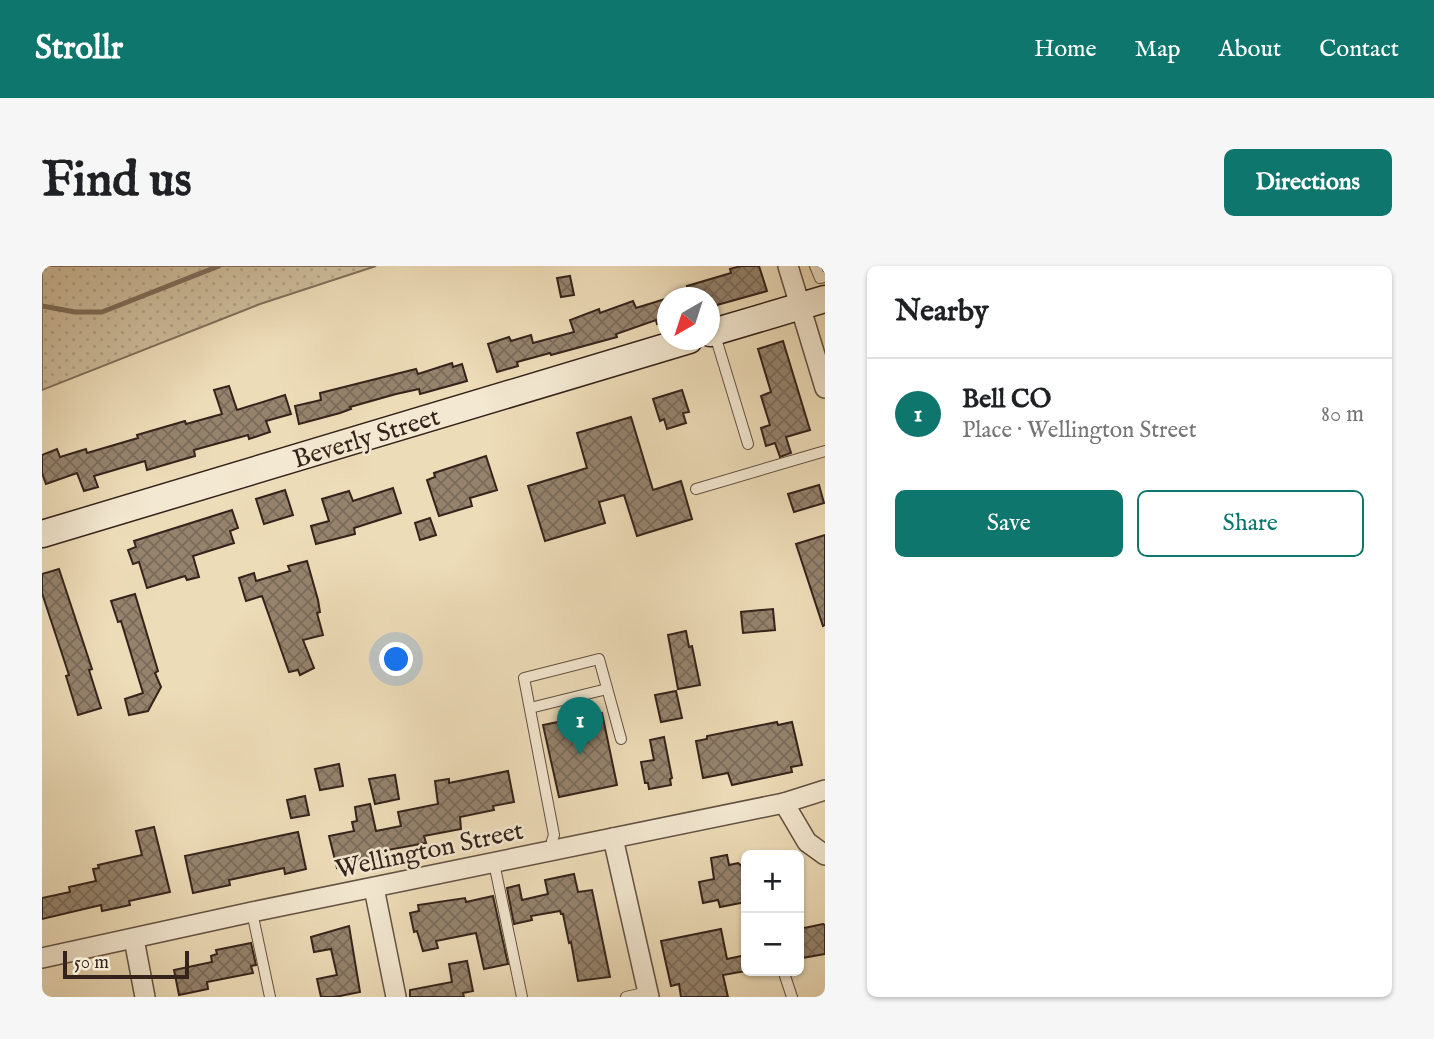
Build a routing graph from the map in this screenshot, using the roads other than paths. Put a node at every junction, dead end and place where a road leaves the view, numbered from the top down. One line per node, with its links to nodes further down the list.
1 (788, 266): 3 (street)
2 (815, 266): 3 (lane)
3 (818, 290): 4 (lane); 5 (street, Beverly Street); 8 (street)
4 (825, 290)
5 (720, 329)
6 (657, 349): 12 (street, Beverly Street)
7 (710, 350): 9 (lane)
8 (825, 388)
9 (748, 444)
10 (825, 451): 11 (lane)
11 (696, 489)
12 (42, 534)
13 (607, 689): 14 (lane); 14 (lane); 15 (lane)
14 (530, 708): 19 (lane)
15 (621, 739)
16 (825, 790): 17 (street, Wellington Street)
17 (784, 803): 18 (street, Wellington Street); 20 (street)
18 (612, 838): 21 (street, Wellington Street); 27 (street)
19 (552, 841)
20 (825, 855)
21 (494, 863): 22 (street, Wellington Street); 31 (lane)
22 (373, 888): 23 (street, Wellington Street); 30 (street)
23 (252, 912): 24 (street, Wellington Street); 29 (lane)
24 (134, 939): 25 (street, Wellington Street); 28 (street)
25 (42, 958)
26 (785, 976): 33 (lane)
27 (648, 995): 32 (lane)
28 (145, 997)
29 (270, 997)
30 (396, 997)
31 (522, 997)
32 (626, 997)
33 (792, 997)

